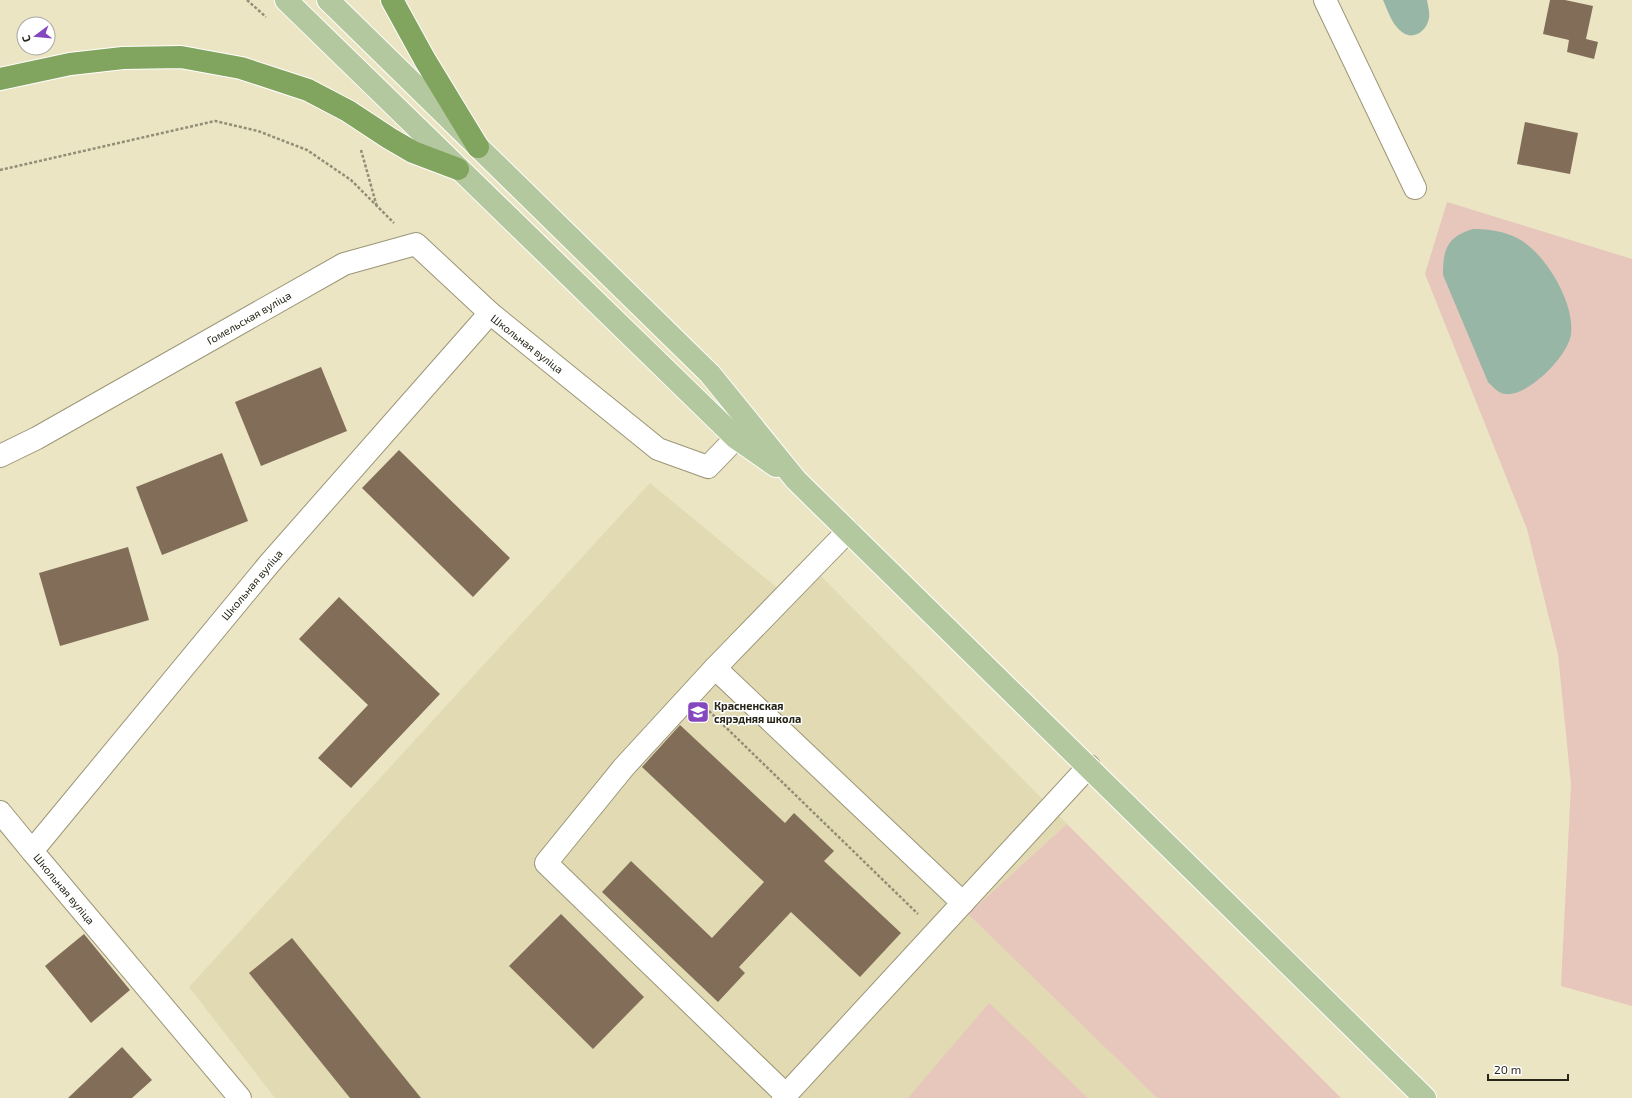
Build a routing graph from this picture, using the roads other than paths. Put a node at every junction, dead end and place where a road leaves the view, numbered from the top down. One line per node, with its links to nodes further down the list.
1 (286, 0): 7 (main road)
2 (328, 0): 6 (main road)
3 (392, 0): 6 (highway)
4 (1325, 0): 8 (street)
5 (0, 79): 7 (highway)
6 (478, 147): 12 (main road)
7 (458, 169): 10 (main road)
8 (1415, 188)
9 (490, 313): 10 (street, Школьная вуліца); 11 (street, Гомельская вуліца); 17 (street, Школьная вуліца)
10 (736, 438): 12 (main road)
11 (0, 456)
12 (796, 480): 13 (main road)
13 (848, 531): 14 (street); 15 (main road)
14 (715, 668): 18 (street); 19 (street)
15 (1089, 766): 18 (street); 21 (main road)
16 (0, 812): 17 (street)
17 (32, 851): 20 (street, Школьная вуліца)
18 (963, 903): 19 (street)
19 (784, 1097)
20 (240, 1098)
21 (1425, 1098)

